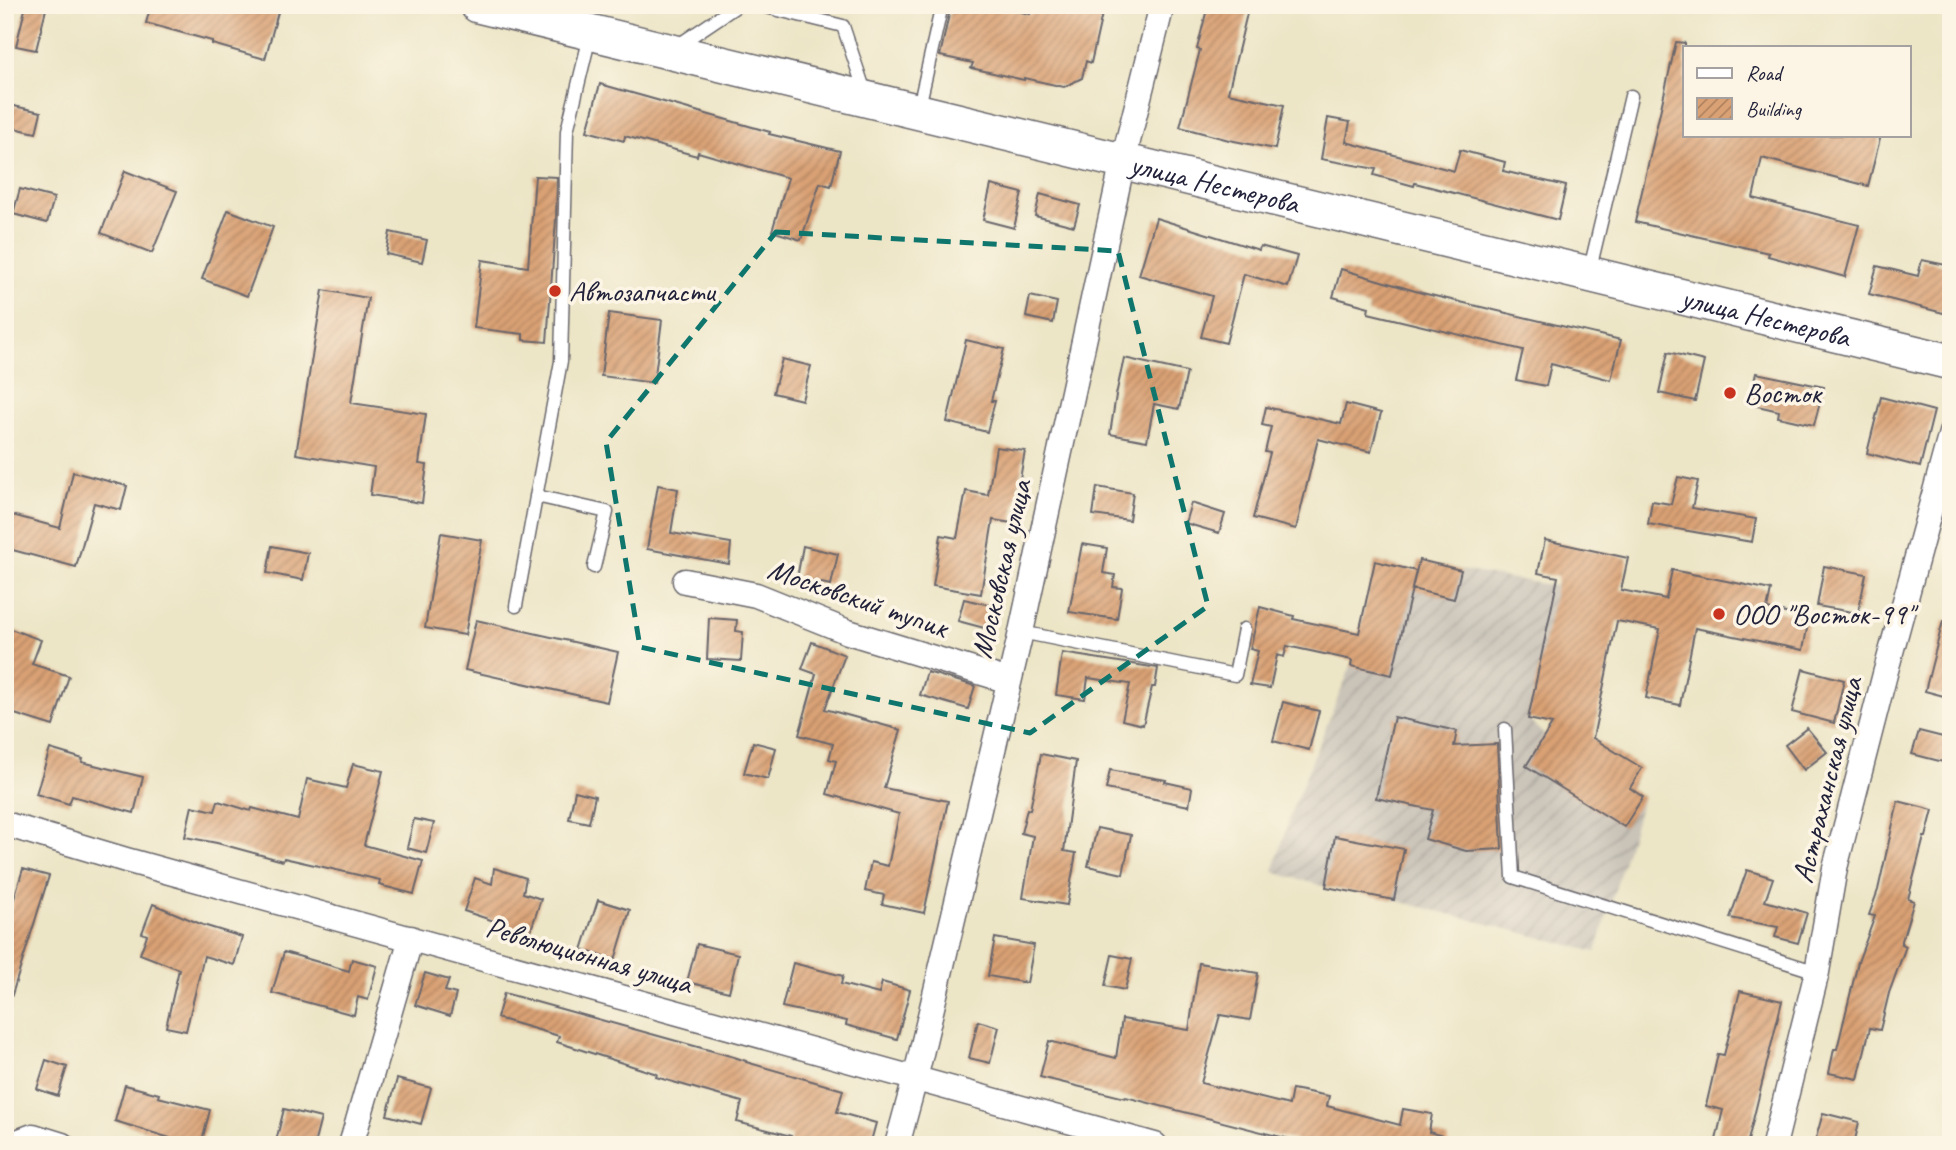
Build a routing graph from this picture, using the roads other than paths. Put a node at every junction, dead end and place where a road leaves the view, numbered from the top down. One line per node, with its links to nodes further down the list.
1 (478, 5): 6 (main road, улица Нестерова)
2 (738, 5): 7 (lane)
3 (758, 5): 9 (lane)
4 (942, 5): 10 (lane)
5 (1162, 5): 11 (street, Московская улица)
6 (591, 32): 7 (main road, улица Нестерова); 15 (lane)
7 (670, 51): 9 (main road, улица Нестерова)
8 (1631, 96): 12 (lane)
9 (867, 99): 10 (main road, улица Нестерова)
10 (918, 111): 11 (main road, улица Нестерова)
11 (1123, 161): 12 (main road, улица Нестерова); 20 (street, Московская улица)
12 (1588, 274): 13 (main road, улица Нестерова)
13 (1951, 362)
14 (1951, 433): 25 (street, Астраханская улица)
15 (536, 496): 16 (lane); 18 (lane)
16 (594, 567)
17 (685, 581): 21 (street, Московский тупик)
18 (516, 606)
19 (1244, 629): 20 (lane)
20 (1021, 632): 21 (street, Московская улица)
21 (1009, 681): 26 (street, Московская улица)
22 (1505, 729): 25 (lane)
23 (5, 824): 24 (street, Революционная улица)
24 (411, 938): 26 (street, Революционная улица); 29 (street)
25 (1817, 972): 32 (street, Астраханская улица)
26 (915, 1079): 30 (street, Московская улица); 31 (street, Революционная улица)
27 (9, 1145): 28 (street)
28 (62, 1145)
29 (351, 1145)
30 (897, 1145)
31 (1155, 1145)
32 (1774, 1145)

